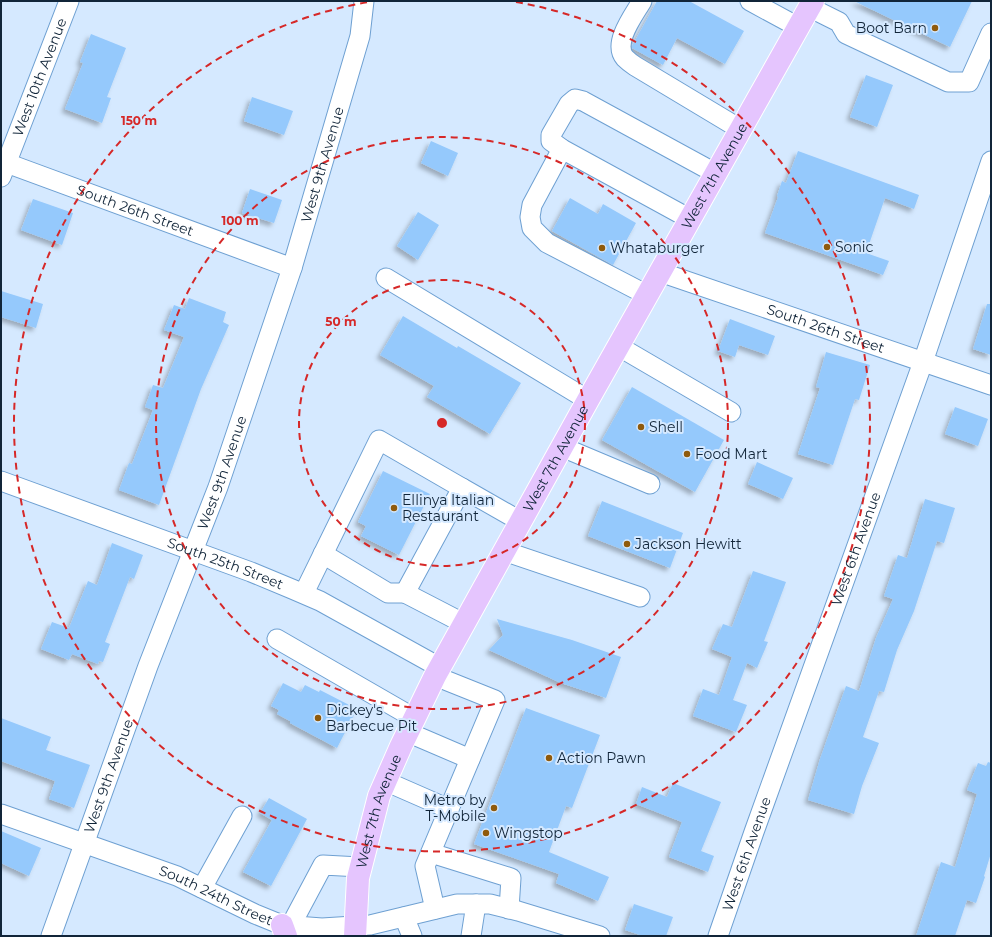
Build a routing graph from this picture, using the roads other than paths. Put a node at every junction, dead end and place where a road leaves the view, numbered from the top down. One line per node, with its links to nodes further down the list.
1 (69, 1): 11 (street, West 10th Avenue)
2 (364, 1): 14 (street, West 9th Avenue)
3 (642, 1): 8 (street)
4 (750, 1): 6 (street)
5 (811, 4): 6 (main road, West 7th Avenue); 7 (street)
6 (798, 27): 8 (main road, West 7th Avenue)
7 (991, 33)
8 (740, 129): 12 (main road, West 7th Avenue)
9 (562, 149): 12 (street); 13 (street); 17 (street)
10 (991, 161): 19 (street, West 6th Avenue)
11 (3, 167): 14 (street, South 26th Street)
12 (715, 174): 13 (main road, West 7th Avenue)
13 (690, 219): 15 (main road, West 7th Avenue)
14 (292, 268): 28 (street, West 9th Avenue)
15 (660, 272): 17 (main road, West 7th Avenue); 19 (street, South 26th Street)
16 (386, 278): 21 (street)
17 (647, 294): 18 (main road, West 7th Avenue)
18 (618, 346): 21 (main road, West 7th Avenue); 22 (street)
19 (923, 362): 20 (street, South 26th Street); 57 (street, West 6th Avenue)
20 (991, 385)
21 (588, 400): 23 (main road, West 7th Avenue)
22 (731, 412)
23 (562, 447): 25 (street); 27 (main road, West 7th Avenue)
24 (1, 482): 28 (street, South 25th Street)
25 (650, 484)
26 (462, 488): 27 (street); 30 (street); 32 (street)
27 (520, 520): 29 (main road, West 7th Avenue)
28 (193, 551): 31 (street, South 25th Street); 43 (street, West 9th Avenue)
29 (504, 551): 33 (street); 34 (main road, West 7th Avenue)
30 (323, 554): 31 (street); 32 (street)
31 (304, 593): 36 (street, South 25th Street)
32 (405, 593): 34 (street)
33 (640, 597)
34 (463, 623): 36 (main road, West 7th Avenue)
35 (277, 639): 37 (street)
36 (437, 672): 37 (main road, West 7th Avenue); 38 (street, South 25th Street)
37 (411, 725): 38 (street); 39 (main road, West 7th Avenue)
38 (470, 759): 40 (street)
39 (385, 781): 40 (street); 45 (main road, West 7th Avenue)
40 (449, 809): 44 (street)
41 (1, 814): 43 (street, South 24th Street)
42 (242, 816): 46 (street)
43 (84, 843): 46 (street, South 24th Street); 53 (street, West 9th Avenue)
44 (431, 853): 48 (street); 49 (street)
45 (360, 867): 51 (street); 52 (main road, West 7th Avenue)
46 (202, 888): 51 (street, South 24th Street)
47 (476, 904): 48 (street, South 24th Street); 49 (street, South 24th Street); 55 (street)
48 (435, 909): 50 (street, South 24th Street)
49 (509, 909): 56 (street, South 24th Street)
50 (404, 917): 52 (street, South 24th Street); 54 (street)
51 (284, 930): 52 (street, South 24th Street)
52 (355, 931)
53 (51, 936)
54 (412, 936)
55 (472, 936)
56 (600, 936)
57 (718, 936)

